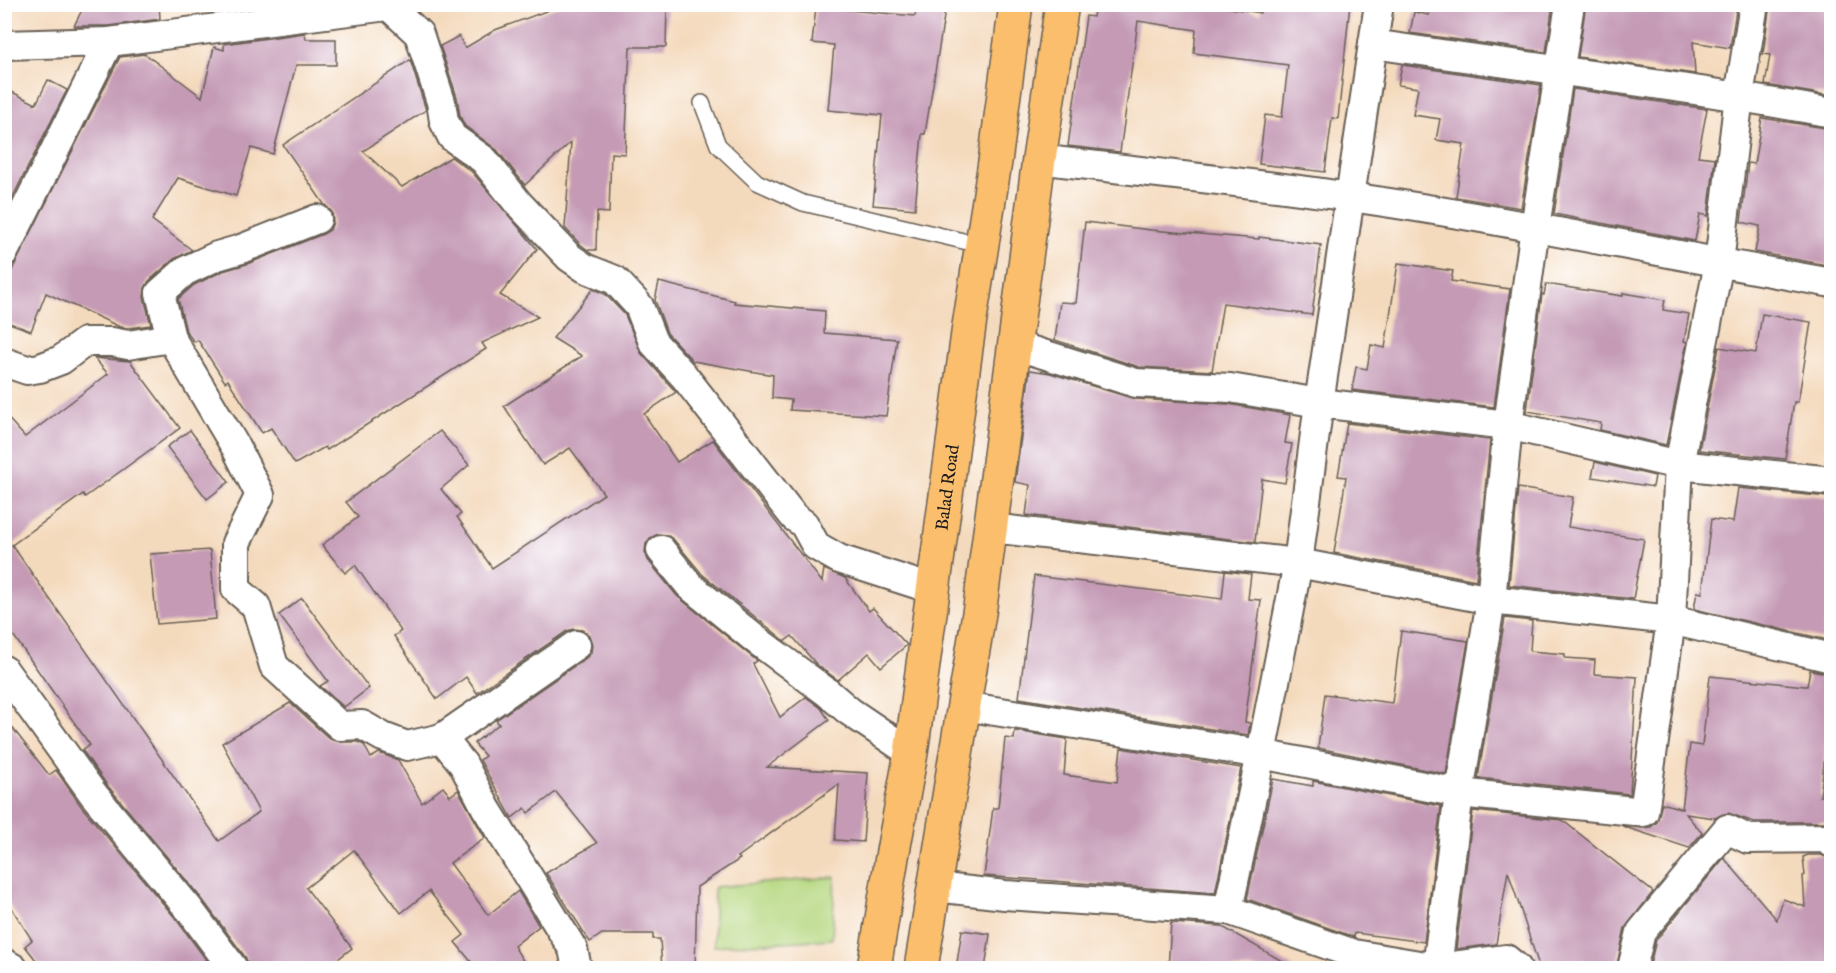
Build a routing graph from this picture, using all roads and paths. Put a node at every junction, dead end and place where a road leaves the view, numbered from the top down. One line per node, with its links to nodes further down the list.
1 (1016, 4): 18 (highway, Balad Road)
2 (1062, 4): 14 (highway)
3 (1379, 4): 8 (street)
4 (1570, 4): 10 (street)
5 (1754, 4): 11 (street)
6 (397, 6): 7 (street); 32 (street)
7 (109, 42): 9 (street); 19 (street)
8 (1373, 44): 10 (street); 15 (street)
9 (4, 45)
10 (1559, 72): 11 (street); 17 (street)
11 (1739, 96): 13 (street); 20 (street)
12 (702, 103): 18 (lane)
13 (1832, 113)
14 (1039, 159): 15 (street); 23 (highway)
15 (1349, 197): 17 (street); 25 (street)
16 (317, 219): 22 (street)
17 (1535, 227): 20 (street); 26 (street)
18 (980, 245): 32 (highway, Balad Road)
19 (4, 252)
20 (1719, 263): 21 (street); 27 (street)
21 (1832, 283)
22 (171, 338): 24 (street); 39 (street)
23 (1014, 345): 25 (street); 29 (highway)
24 (4, 362)
25 (1318, 403): 26 (street); 31 (street)
26 (1508, 425): 27 (street); 33 (street)
27 (1679, 465): 28 (street); 34 (street)
28 (1832, 480)
29 (991, 528): 31 (street); 38 (highway)
30 (661, 550): 40 (street)
31 (1298, 563): 33 (street); 41 (street)
32 (932, 589): 40 (highway, Balad Road)
33 (1491, 600): 34 (street); 42 (street)
34 (1671, 620): 36 (street); 42 (street)
35 (576, 645): 39 (street)
36 (1832, 658)
37 (4, 670): 48 (street)
38 (964, 706): 41 (street); 44 (highway)
39 (442, 738): 49 (street)
40 (911, 753): 50 (highway, Balad Road)
41 (1261, 754): 42 (street); 45 (street)
42 (1459, 793): 52 (street)
43 (1832, 843): 54 (street)
44 (935, 887): 45 (street); 51 (highway)
45 (1228, 910): 52 (street)
46 (4, 963): 47 (street)
47 (13, 969)
48 (233, 969)
49 (577, 969)
50 (873, 969)
51 (921, 969)
52 (1437, 969): 53 (street)
53 (1517, 969)
54 (1632, 969)

